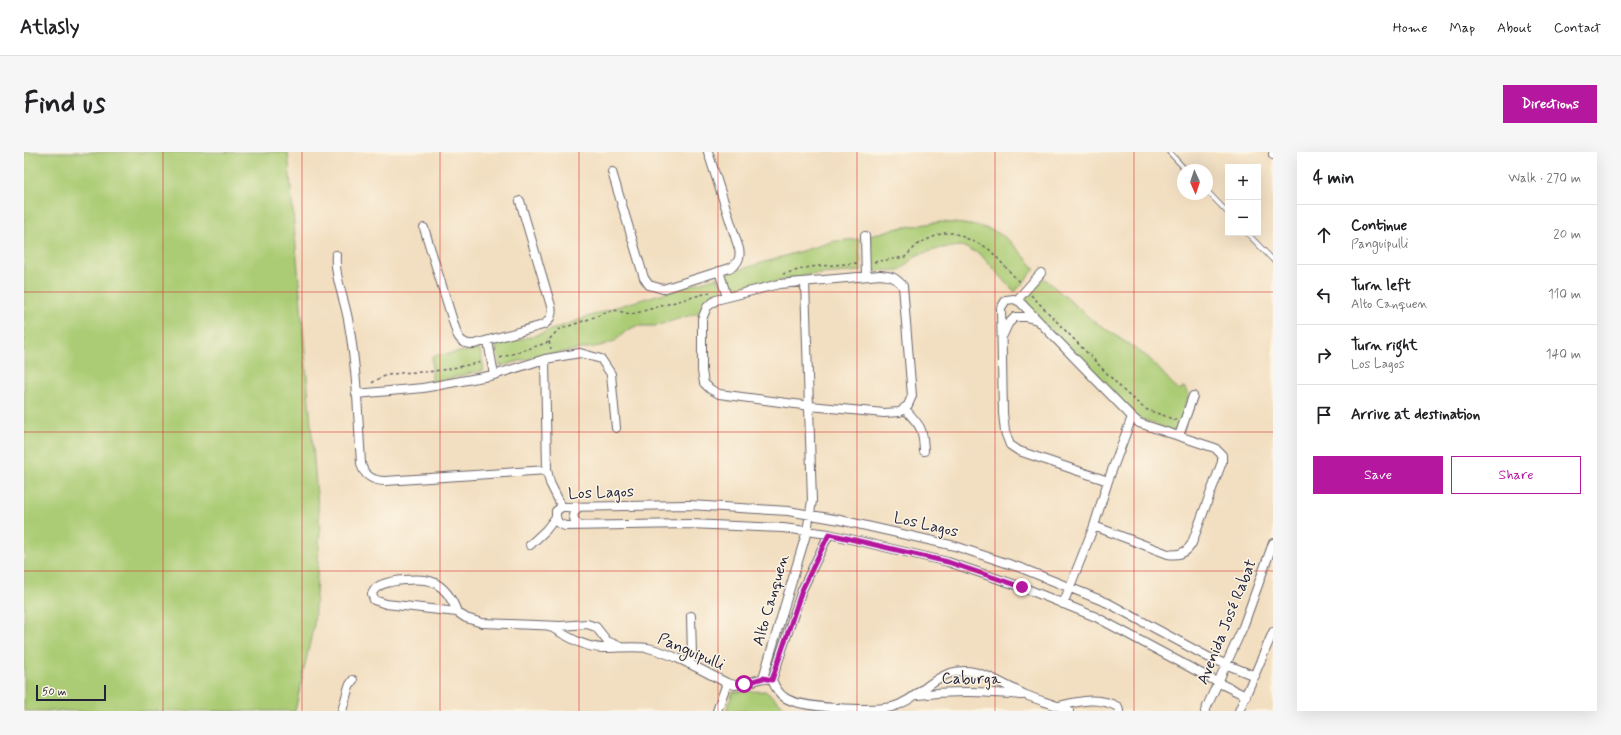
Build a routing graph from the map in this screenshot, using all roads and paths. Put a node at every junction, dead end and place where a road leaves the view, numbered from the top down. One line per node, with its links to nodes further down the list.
1 (708, 152): 14 (street)
2 (1169, 152): 3 (lane)
3 (1180, 164)
4 (612, 172): 14 (street)
5 (1213, 197): 7 (lane)
6 (520, 202): 26 (street)
7 (1225, 210)
8 (424, 228): 26 (street)
9 (865, 236): 13 (street)
10 (1250, 236): 12 (lane)
11 (336, 255): 31 (street)
12 (1273, 260)
13 (865, 263): 16 (path); 17 (street); 20 (path)
14 (720, 271): 19 (street)
15 (1041, 273): 20 (street)
16 (782, 274)
17 (866, 276): 18 (street); 34 (street)
18 (805, 282): 21 (street); 33 (street, Alto Canquen)
19 (725, 289): 21 (street); 29 (path)
20 (1026, 290): 22 (street); 36 (path)
21 (727, 298): 33 (street)
22 (1018, 301): 23 (street); 24 (street); 25 (street)
23 (1001, 311): 24 (street); 27 (street)
24 (1015, 317): 25 (street); 27 (street)
25 (1039, 321): 35 (street)
26 (488, 341): 29 (street)
27 (1001, 342): 41 (street)
28 (546, 359): 30 (street); 37 (street); 40 (street)
29 (491, 361): 30 (street); 31 (path)
30 (494, 375): 31 (street)
31 (356, 394): 40 (street)
32 (1193, 396): 36 (street)
33 (810, 406): 34 (street); 44 (street, Alto Canquen)
34 (904, 408): 39 (street)
35 (1132, 417): 38 (street); 41 (street)
36 (1184, 423): 38 (street)
37 (616, 428)
38 (1179, 436): 47 (street)
39 (924, 451)
40 (547, 470): 42 (street)
41 (1108, 481): 47 (street)
42 (562, 507): 43 (street, Los Lagos); 45 (street, Los Lagos)
43 (578, 507): 44 (street, Los Lagos); 46 (street)
44 (810, 514): 48 (street, Alto Canquen); 53 (street, Los Lagos)
45 (556, 517): 46 (street, Los Lagos); 51 (street)
46 (579, 525): 48 (street, Los Lagos)
47 (1094, 526): 53 (street)
48 (807, 530): 49 (street, Los Lagos); 52 (street, Alto Canquen)
49 (829, 534): 54 (street, Alto Canquen); 55 (street, Los Lagos)
50 (1273, 543): 62 (street, Avenida José Rabat)
51 (530, 544)
52 (789, 587): 54 (street); 64 (street, Alto Canquen)
53 (1070, 588): 55 (street); 62 (street, Los Lagos)
54 (802, 590): 66 (street, Alto Canquen)
55 (1063, 604): 68 (street, Los Lagos)
56 (457, 612): 56 (street, Panguipulli); 58 (street, Panguipulli)
57 (691, 616): 61 (street)
58 (546, 625): 60 (street, Panguipulli); 60 (street, Panguipulli)
59 (1273, 632): 63 (street)
60 (621, 647): 61 (street, Panguipulli)
61 (689, 664): 67 (street, Panguipulli)
62 (1227, 665): 63 (street, Los Lagos); 68 (street, Avenida José Rabat)
63 (1255, 676): 71 (street)
64 (763, 678): 66 (street); 67 (street, Panguipulli)
65 (353, 680): 74 (street)
66 (772, 680): 73 (street, Caburga)
67 (727, 683): 75 (street)
68 (1218, 683): 71 (street, Los Lagos); 78 (street, Avenida José Rabat)
69 (916, 695): 70 (street, Caburga); 70 (street, Caburga); 73 (street, Caburga)
70 (1026, 695): 72 (street, Caburga)
71 (1246, 696): 79 (street)
72 (1059, 706): 76 (street, Caburga); 77 (street, Caburga)
73 (798, 707)
74 (342, 711)
75 (717, 711)
76 (1069, 711)
77 (1119, 711)
78 (1205, 711)
79 (1240, 711)

